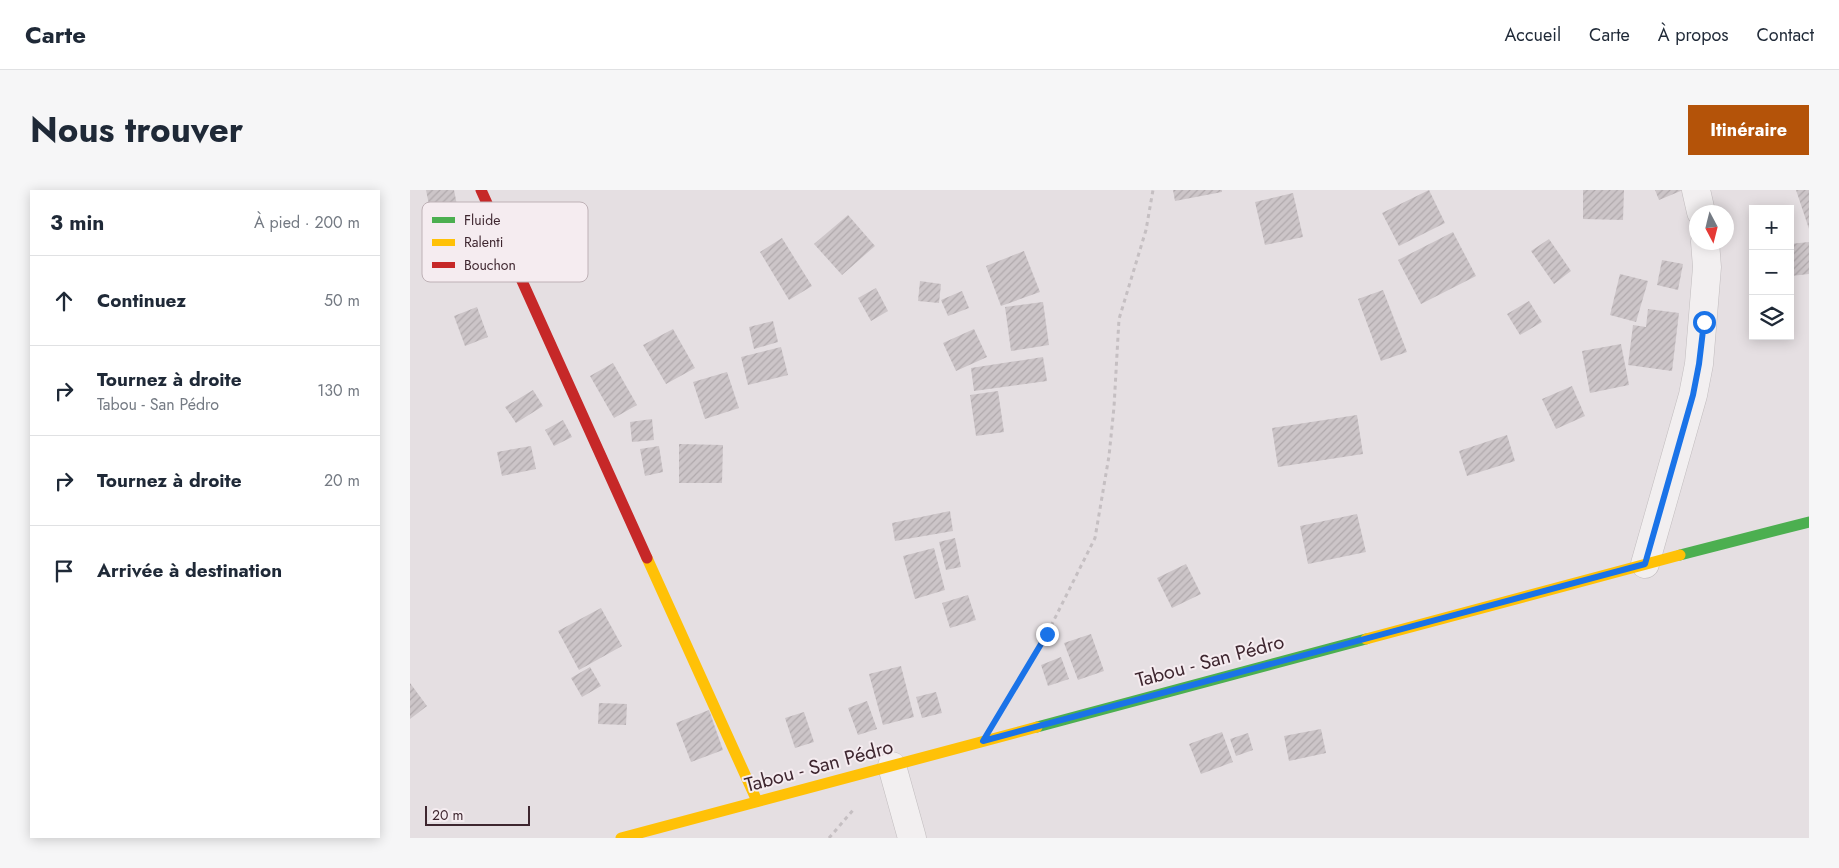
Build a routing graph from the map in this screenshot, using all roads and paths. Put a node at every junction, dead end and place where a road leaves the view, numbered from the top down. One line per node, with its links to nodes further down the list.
1 (481, 190): 4 (main road)
2 (1153, 190): 10 (path)
3 (1696, 190): 5 (street)
4 (486, 202)
5 (1699, 205)
6 (1706, 250): 9 (street)
7 (522, 282): 12 (main road)
8 (1809, 522): 9 (main road, Tabou - San Pédro)
9 (1645, 564): 10 (main road, Tabou - San Pédro)
10 (983, 741): 11 (main road, Tabou - San Pédro)
11 (892, 766): 12 (main road, Tabou - San Pédro); 14 (street)
12 (757, 802): 13 (main road, Tabou - San Pédro)
13 (621, 838)
14 (912, 838)

